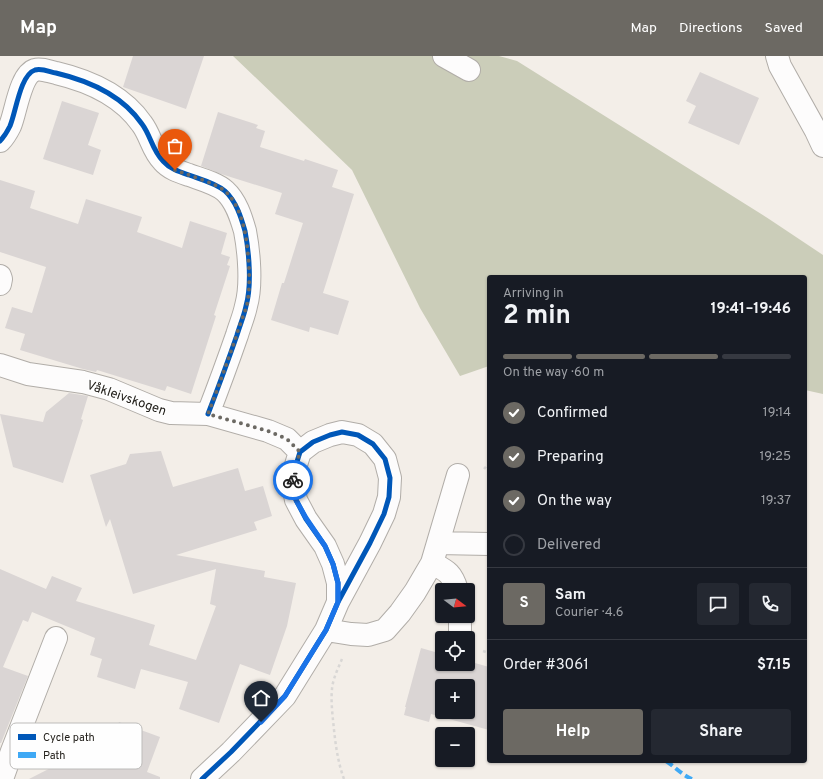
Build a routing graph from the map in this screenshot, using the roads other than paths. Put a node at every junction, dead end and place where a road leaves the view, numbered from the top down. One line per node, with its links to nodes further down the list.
1 (444, 56): 3 (street)
2 (777, 56): 5 (street)
3 (468, 70)
4 (0, 141): 9 (street)
5 (823, 146)
6 (0, 276): 7 (street)
7 (0, 284)
8 (0, 365): 9 (street, Våkleivskogen)
9 (208, 414): 10 (street, Våkleivskogen)
10 (300, 452): 16 (street); 16 (street)
11 (458, 475): 12 (street)
12 (438, 542): 13 (street); 14 (street)
13 (487, 544)
14 (432, 563): 15 (street); 17 (street)
15 (455, 583)
16 (338, 602): 17 (street)
17 (326, 630): 22 (street)
18 (56, 638): 19 (street)
19 (23, 723)
20 (10, 757): 21 (street)
21 (2, 779)
22 (202, 779)

